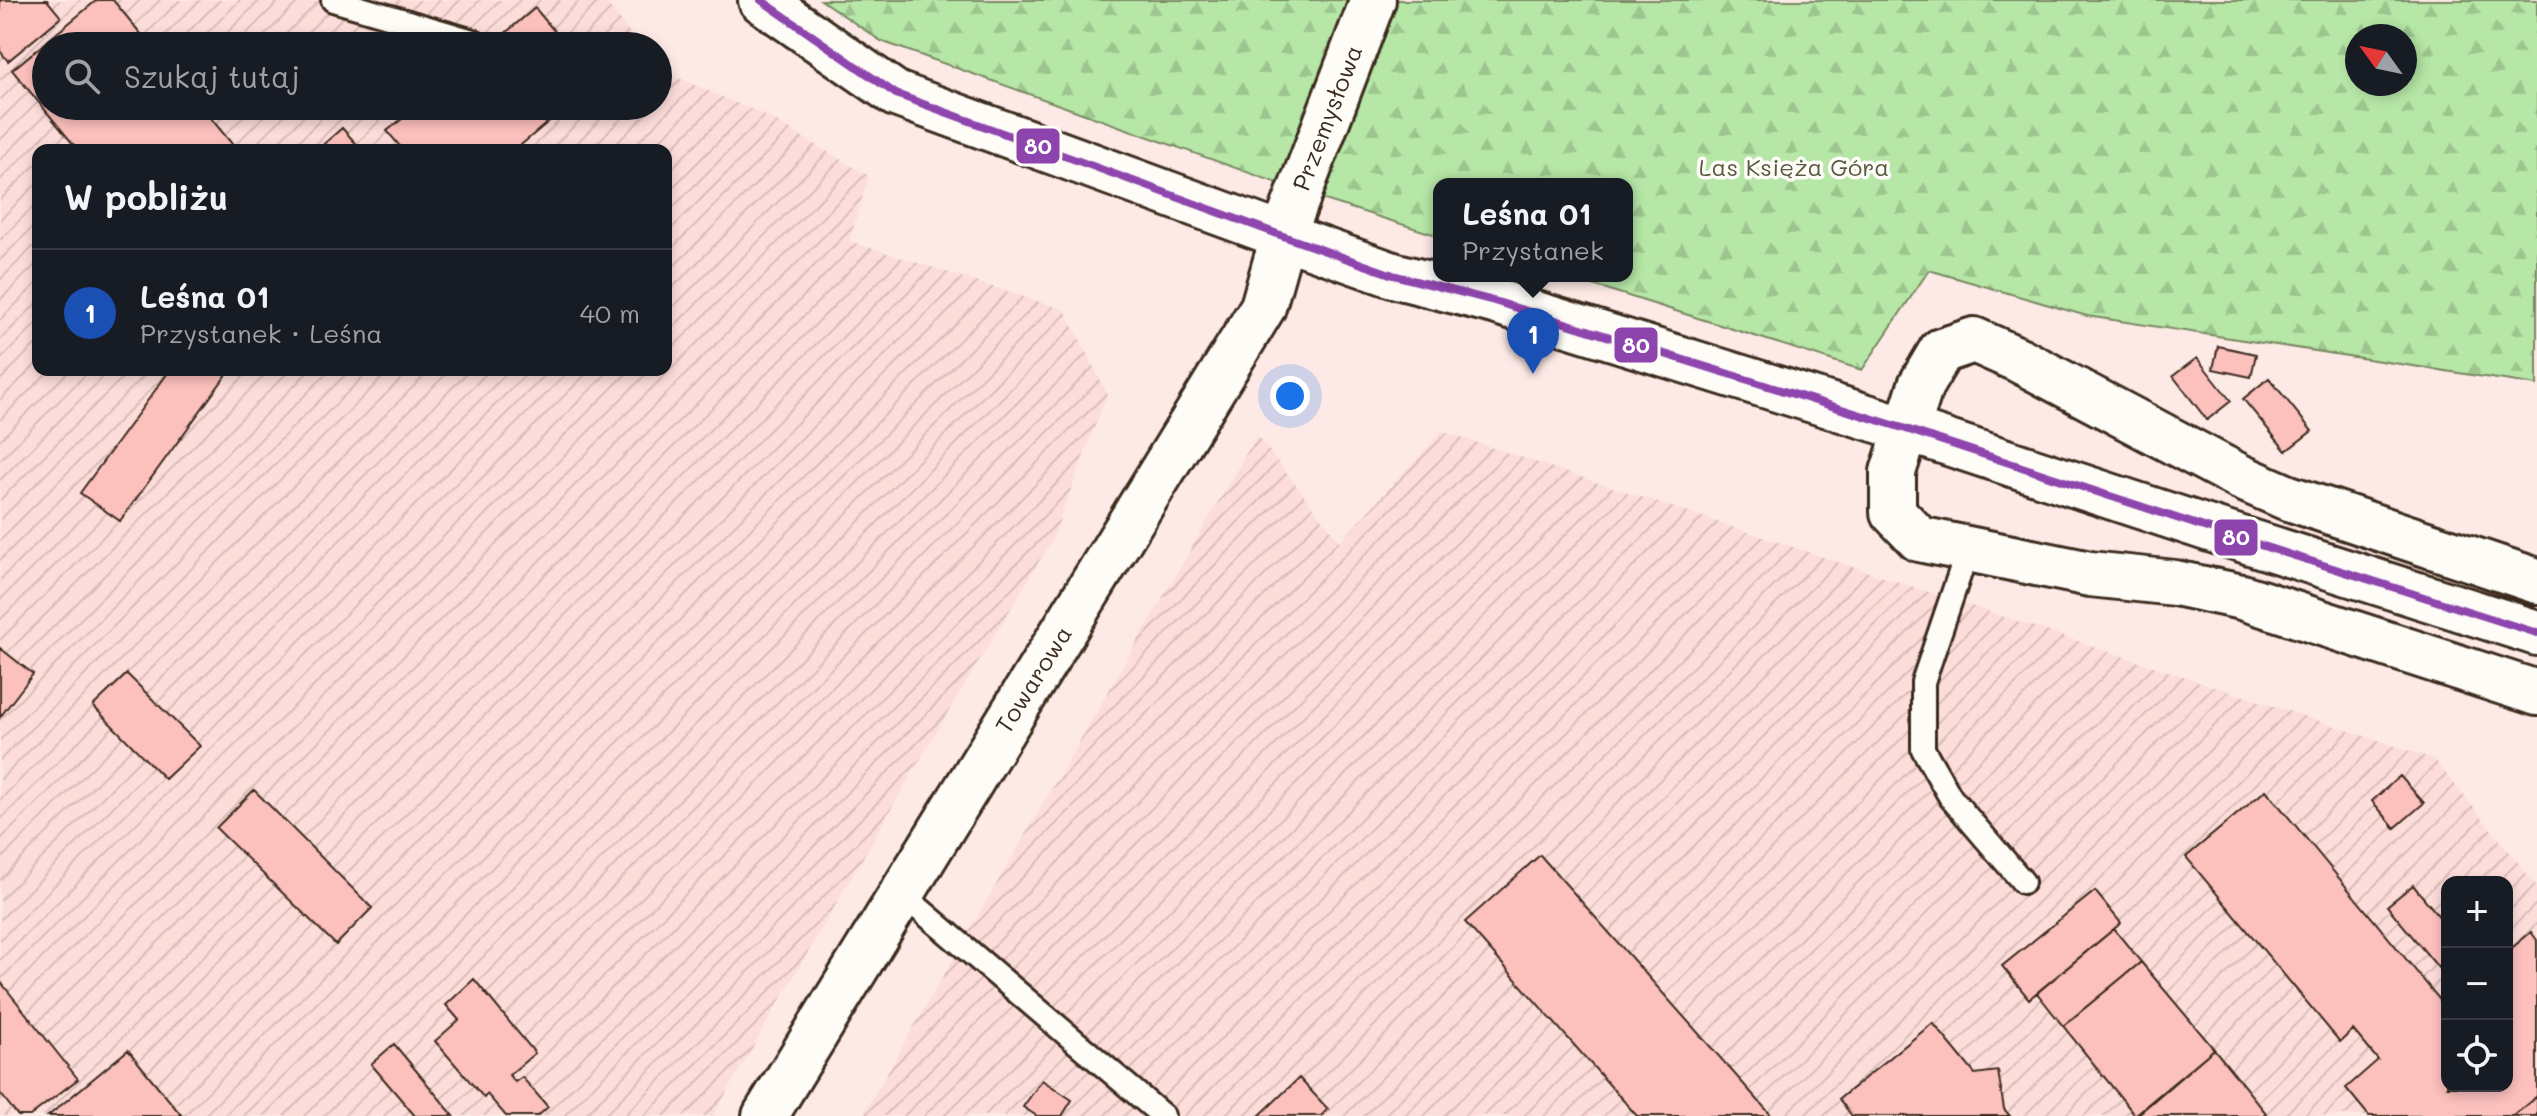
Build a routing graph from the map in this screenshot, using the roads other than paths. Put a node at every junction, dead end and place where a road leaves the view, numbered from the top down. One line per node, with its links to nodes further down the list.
1 (333, 0): 4 (lane)
2 (761, 0): 5 (street)
3 (1373, 0): 5 (street, Przemysłowa)
4 (442, 32)
5 (1283, 236): 6 (street); 12 (street, Towarowa)
6 (1906, 429): 7 (street); 8 (street); 9 (street)
7 (1968, 549): 10 (street); 11 (lane)
8 (2537, 581)
9 (2537, 633)
10 (2537, 693)
11 (2023, 882)
12 (903, 895): 13 (street, Towarowa); 14 (lane)
13 (765, 1116)
14 (1163, 1116)

